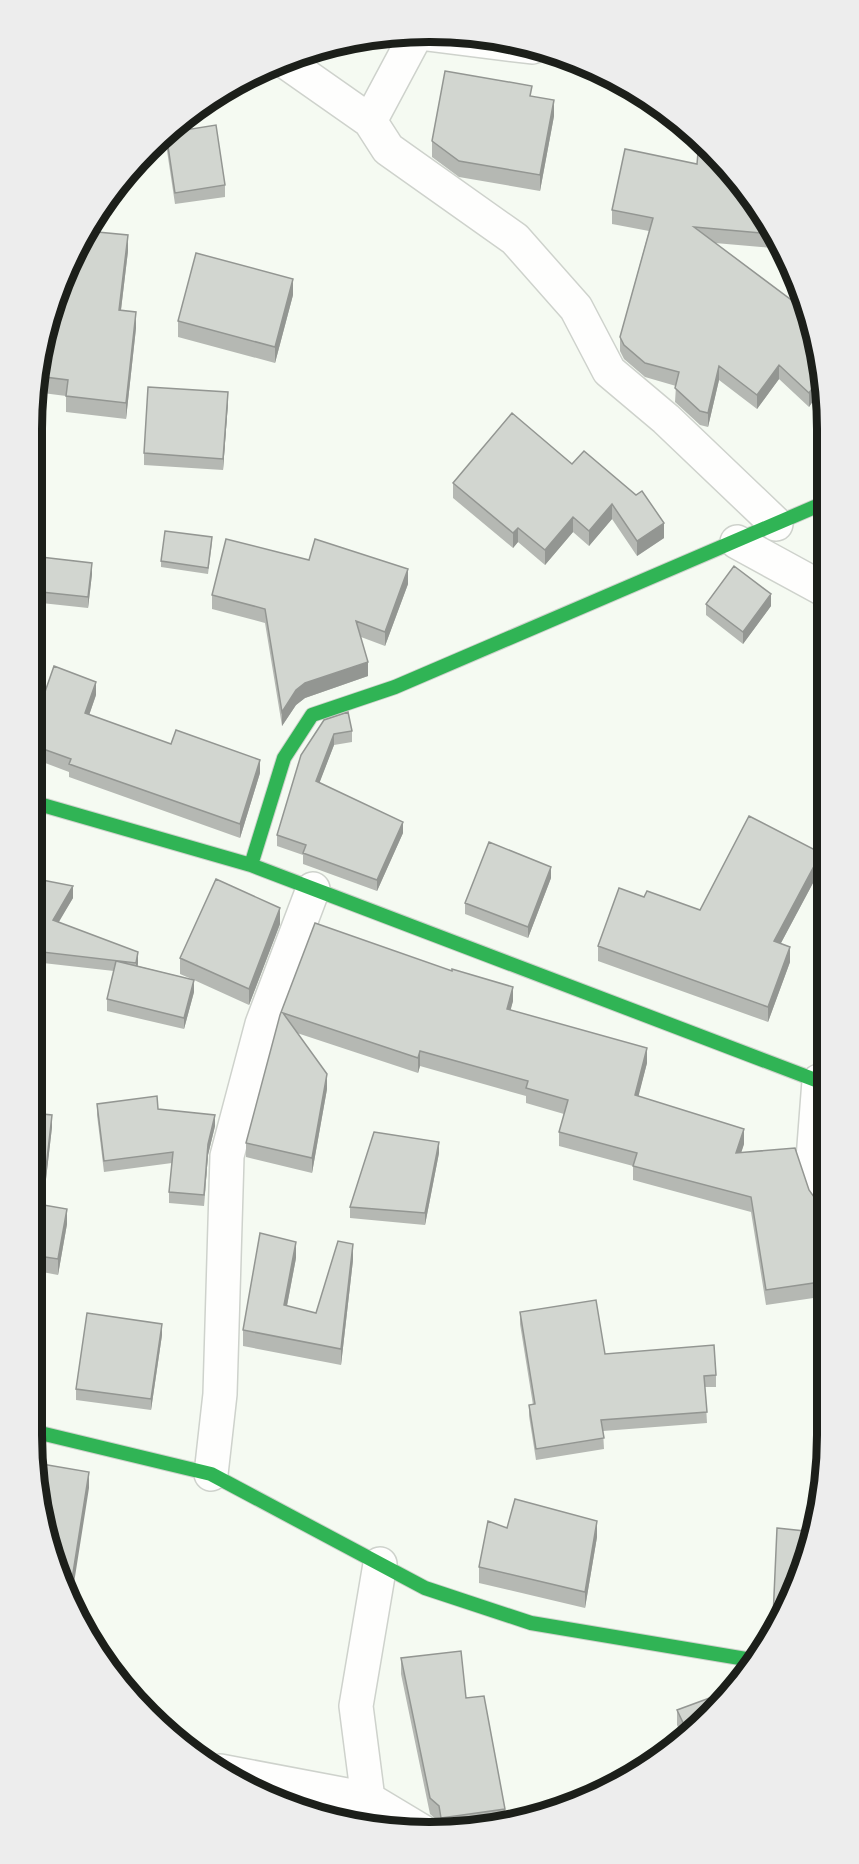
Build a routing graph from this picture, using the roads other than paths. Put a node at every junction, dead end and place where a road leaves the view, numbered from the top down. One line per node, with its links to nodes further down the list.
1 (413, 43): 3 (street)
2 (293, 67): 3 (street)
3 (370, 121): 5 (street)
4 (817, 506): 5 (street)
5 (776, 524): 6 (street)
6 (737, 542): 7 (street); 9 (street)
7 (817, 586)
8 (42, 805): 9 (street)
9 (251, 865): 10 (street)
10 (313, 889): 11 (street); 15 (street)
11 (817, 1081)
12 (817, 1125): 13 (street)
13 (817, 1170)
14 (42, 1433): 15 (street)
15 (211, 1474): 16 (street)
16 (380, 1564): 17 (street); 19 (street)
17 (745, 1659)
18 (247, 1776): 19 (street)
19 (368, 1799): 20 (street)
20 (405, 1821)

